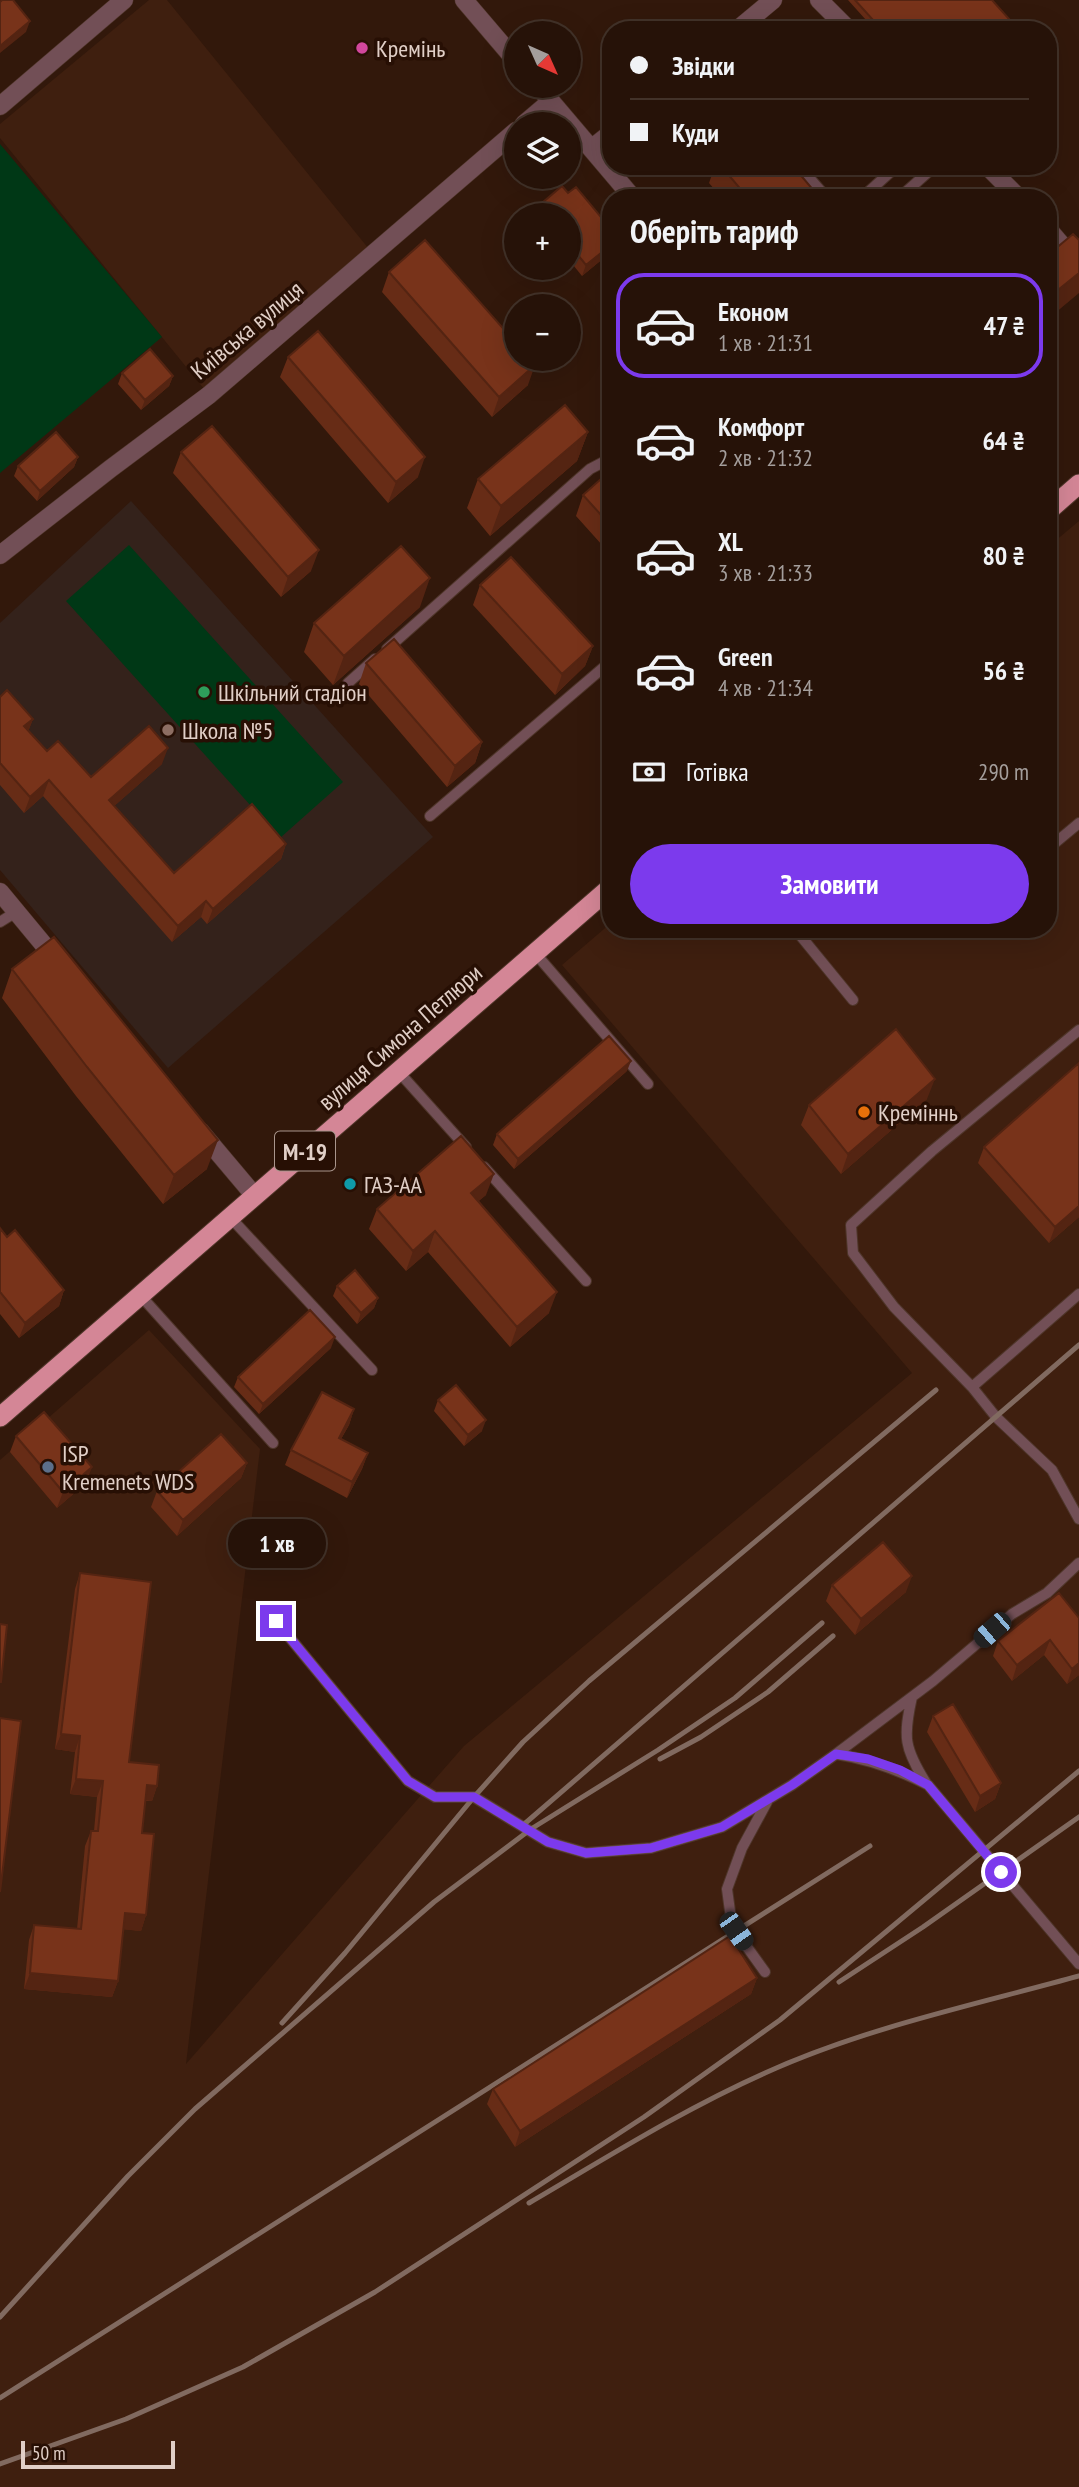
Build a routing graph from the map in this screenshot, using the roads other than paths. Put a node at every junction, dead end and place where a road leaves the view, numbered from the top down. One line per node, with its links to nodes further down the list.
1 (124, 0): 10 (street)
2 (464, 0): 7 (street)
3 (773, 0): 5 (street)
4 (819, 0): 6 (street)
5 (748, 21)
6 (840, 21)
7 (504, 47)
8 (548, 98): 9 (street)
9 (551, 101): 11 (street); 14 (street)
10 (0, 106)
11 (538, 112)
12 (602, 140): 14 (street)
13 (504, 141): 31 (street, Київська вулиця)
14 (592, 148): 15 (street)
15 (602, 160)
16 (614, 175): 21 (street)
17 (807, 175): 22 (lane)
18 (887, 175): 23 (lane)
19 (925, 175): 24 (lane)
20 (996, 175): 25 (street)
21 (626, 189)
22 (819, 189)
23 (872, 189)
24 (909, 189)
25 (1010, 189)
26 (1057, 239): 27 (street)
27 (1079, 265)
28 (602, 463): 33 (lane)
29 (1079, 484): 30 (highway)
30 (1057, 503)
31 (0, 555)
32 (602, 670): 34 (lane)
33 (348, 683)
34 (430, 816)
35 (1079, 823): 36 (lane)
36 (1057, 841)
37 (0, 892): 39 (street)
38 (602, 895): 42 (highway, вулиця Симона Петлюри / М-19)
39 (16, 912): 40 (lane); 43 (street)
40 (0, 922)
41 (802, 938): 44 (lane)
42 (535, 953): 46 (highway, вулиця Симона Петлюри / М-19); 47 (lane)
43 (67, 973)
44 (853, 1000)
45 (1079, 1030): 57 (lane)
46 (398, 1071): 49 (lane); 51 (highway, вулиця Симона Петлюри / М-19)
47 (648, 1084)
48 (188, 1117): 51 (street)
49 (469, 1151)
50 (478, 1161): 53 (lane)
51 (254, 1195): 52 (highway, вулиця Симона Петлюри / М-19)
52 (230, 1217): 55 (highway, вулиця Симона Петлюри / М-19); 56 (lane)
53 (586, 1281)
54 (1079, 1294): 57 (lane)
55 (141, 1296): 58 (highway, вулиця Симона Петлюри / М-19); 59 (lane)
56 (372, 1370)
57 (972, 1387): 60 (lane)
58 (0, 1417)
59 (272, 1443)
60 (1079, 1519)
61 (1079, 1563): 63 (lane)
62 (276, 1621): 66 (lane)
63 (912, 1697): 64 (lane); 65 (lane)
64 (836, 1754): 65 (lane); 66 (lane)
65 (928, 1785): 67 (lane)
66 (768, 1800): 68 (lane)
67 (1079, 1964)
68 (765, 1972)

